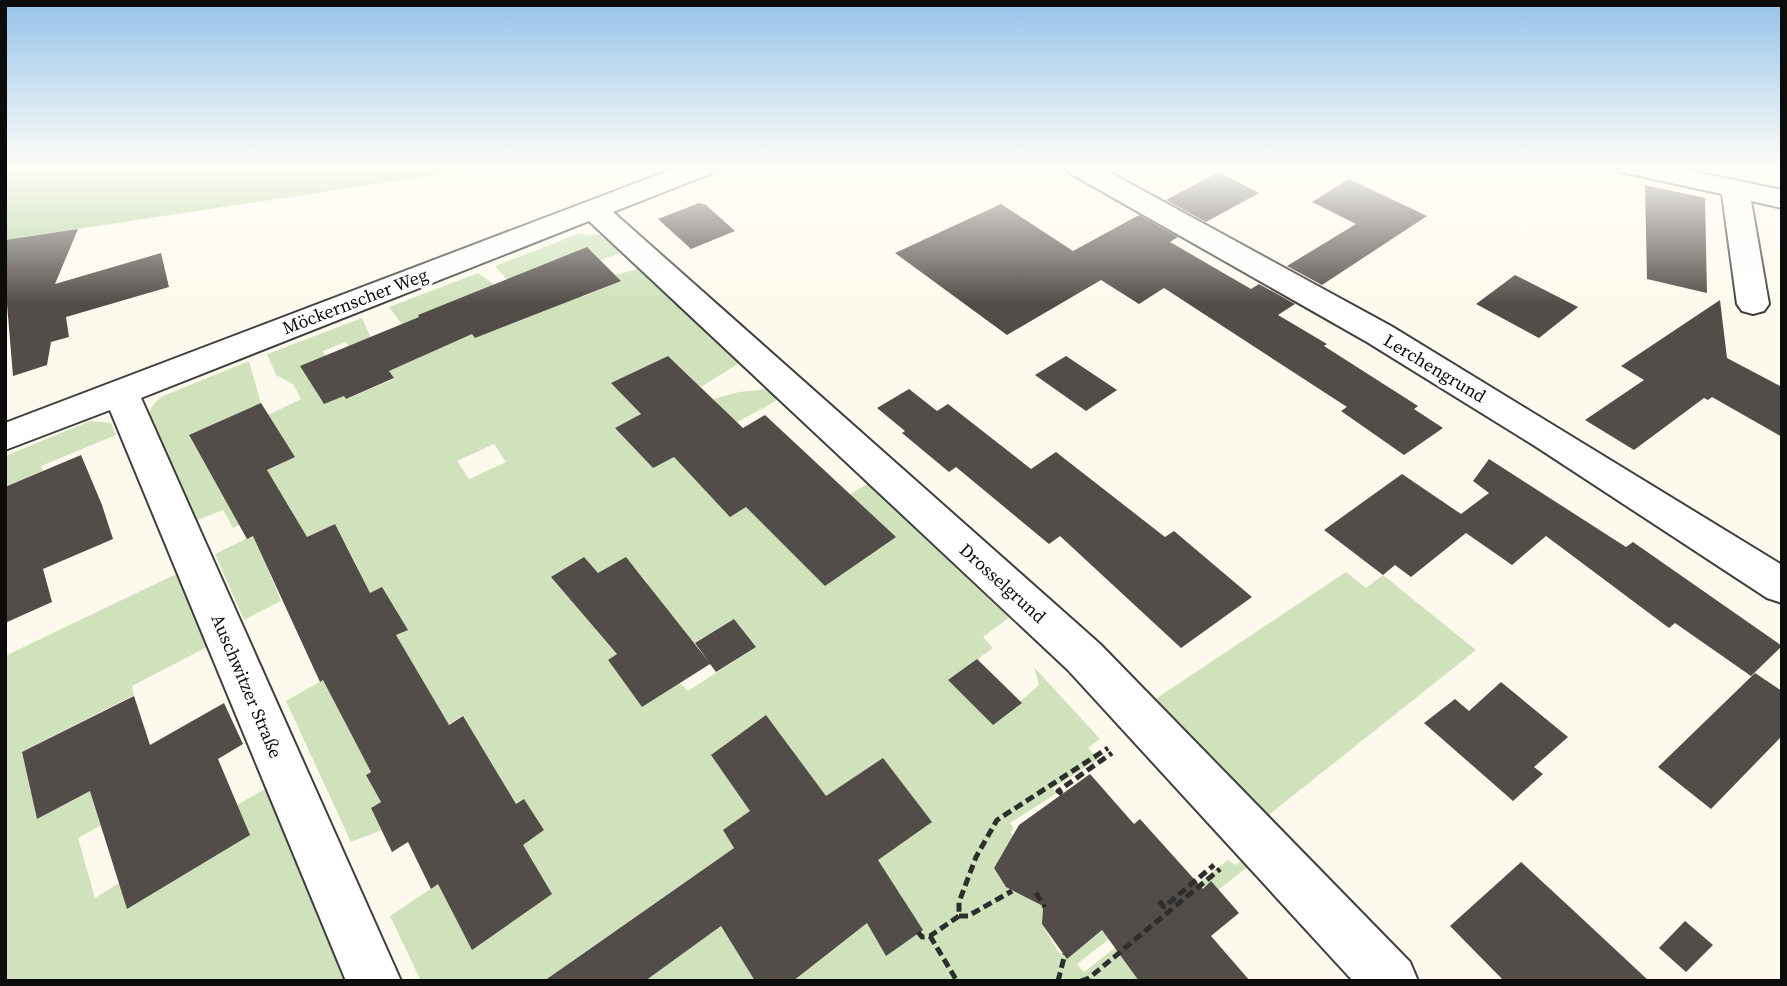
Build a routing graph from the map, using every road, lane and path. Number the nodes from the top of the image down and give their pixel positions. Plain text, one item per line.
1 (584, 212) edge
2 (595, 212) edge
3 (1160, 212) edge
4 (1738, 212) edge
5 (1752, 304) dead end
6 (120, 391) junction
7 (5, 437) edge
8 (1782, 586) edge
9 (1062, 794) dead end
10 (1222, 859) dead end
11 (1222, 867) dead end
12 (1012, 891) dead end
13 (1037, 893) dead end
14 (1159, 901) dead end
15 (1045, 906) dead end
16 (959, 916) junction
17 (918, 932) dead end
18 (930, 936) junction
19 (1065, 954) dead end
20 (374, 981) edge
21 (957, 981) edge
22 (1058, 981) edge
23 (1081, 981) edge
24 (1391, 981) edge

1 - 6 street, Möckernscher Weg
2 - 24 street, Drosselgrund
3 - 8 street, Lerchengrund
4 - 5 street
6 - 7 street, Möckernscher Weg
6 - 20 street, Auschwitzer Straße
9 - 16 path
10 - 14 path
11 - 23 path
12 - 16 path
13 - 15 path
16 - 18 path
17 - 18 path
18 - 21 path
19 - 22 path

